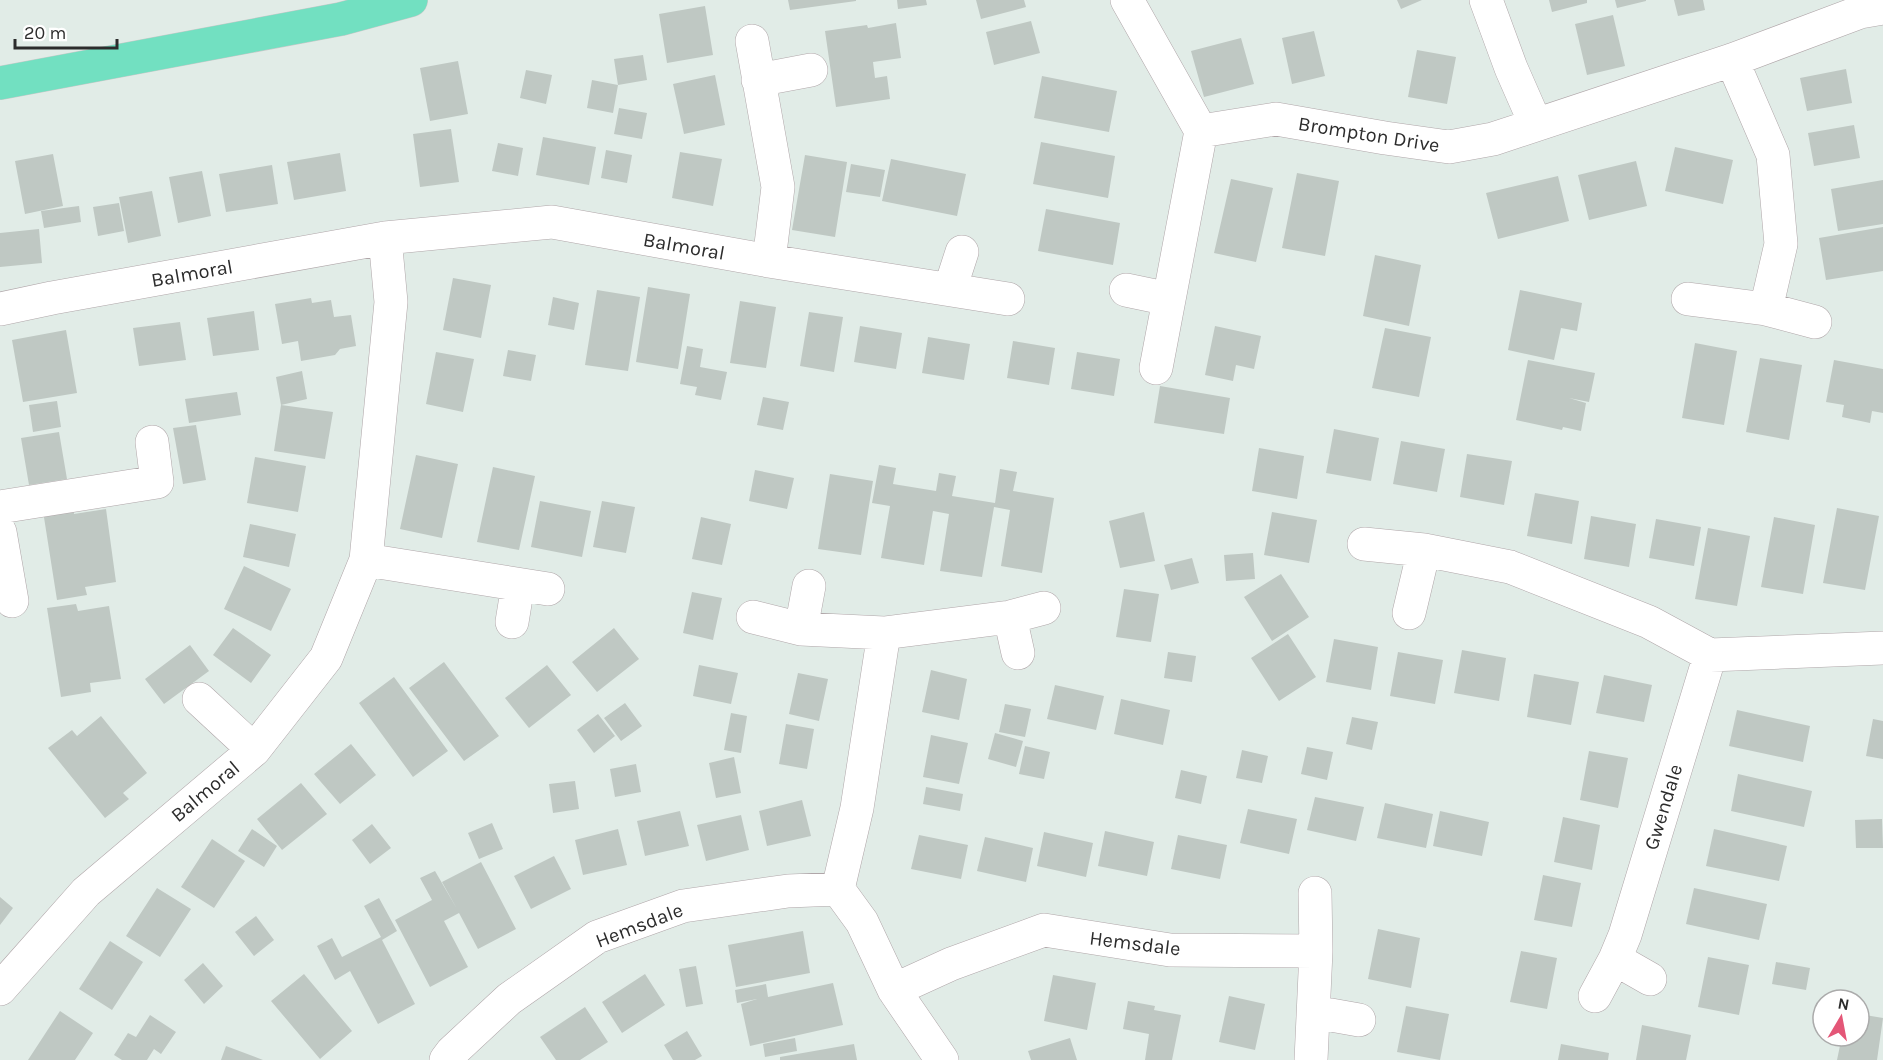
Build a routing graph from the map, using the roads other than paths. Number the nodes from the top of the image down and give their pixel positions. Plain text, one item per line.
1 (411, 0) edge
2 (1127, 0) edge
3 (1486, 0) edge
4 (1866, 7) edge
5 (752, 41) dead end
6 (1732, 60) junction
7 (811, 70) dead end
8 (758, 80) junction
9 (0, 83) edge
10 (1536, 125) junction
11 (1201, 131) junction
12 (385, 238) junction
13 (962, 252) dead end
14 (769, 261) junction
15 (950, 289) junction
16 (1126, 290) dead end
17 (1008, 299) dead end
18 (1169, 299) junction
19 (1688, 299) dead end
20 (0, 309) edge
21 (1766, 309) junction
22 (1815, 321) dead end
23 (1156, 368) dead end
24 (152, 442) dead end
25 (0, 507) edge
26 (1364, 544) dead end
27 (2, 550) edge
28 (1424, 550) junction
29 (366, 560) junction
30 (809, 586) dead end
31 (12, 601) dead end
32 (1044, 608) dead end
33 (1409, 613) dead end
34 (753, 617) dead end
35 (1010, 617) junction
36 (512, 622) dead end
37 (801, 629) junction
38 (884, 633) junction
39 (1883, 648) edge
40 (1018, 653) dead end
41 (1710, 655) junction
42 (199, 699) dead end
43 (254, 750) junction
44 (838, 889) junction
45 (1315, 892) dead end
46 (1316, 951) junction
47 (1615, 959) junction
48 (1650, 979) dead end
49 (0, 989) edge
50 (894, 990) junction
51 (1595, 996) dead end
52 (1314, 1012) junction
53 (1359, 1020) dead end
54 (446, 1060) edge
55 (942, 1060) edge
56 (1311, 1060) edge

1 - 9 main road
2 - 11 street
3 - 10 street
4 - 6 street, Brompton Drive
5 - 8 street
6 - 10 street, Brompton Drive
6 - 21 street
7 - 8 street
8 - 14 street
10 - 11 street, Brompton Drive
11 - 18 street
12 - 14 street, Balmoral
12 - 20 street, Balmoral
12 - 29 street, Balmoral
13 - 15 street
14 - 15 street, Balmoral
15 - 17 street, Balmoral
16 - 18 street
18 - 23 street
19 - 21 street
21 - 22 street
24 - 25 street
26 - 28 street
27 - 31 street
28 - 33 street
28 - 41 street
29 - 36 street
29 - 43 street, Balmoral
30 - 37 street
32 - 35 street
34 - 37 street
35 - 38 street
35 - 40 street
37 - 38 street
38 - 44 street
39 - 41 street
41 - 47 street, Gwendale
42 - 43 street
43 - 49 street, Balmoral
44 - 50 street
44 - 54 street, Hemsdale
45 - 46 street
46 - 50 street, Hemsdale
46 - 52 street
47 - 48 street
47 - 51 street, Gwendale
50 - 55 street
52 - 53 street
52 - 56 street

